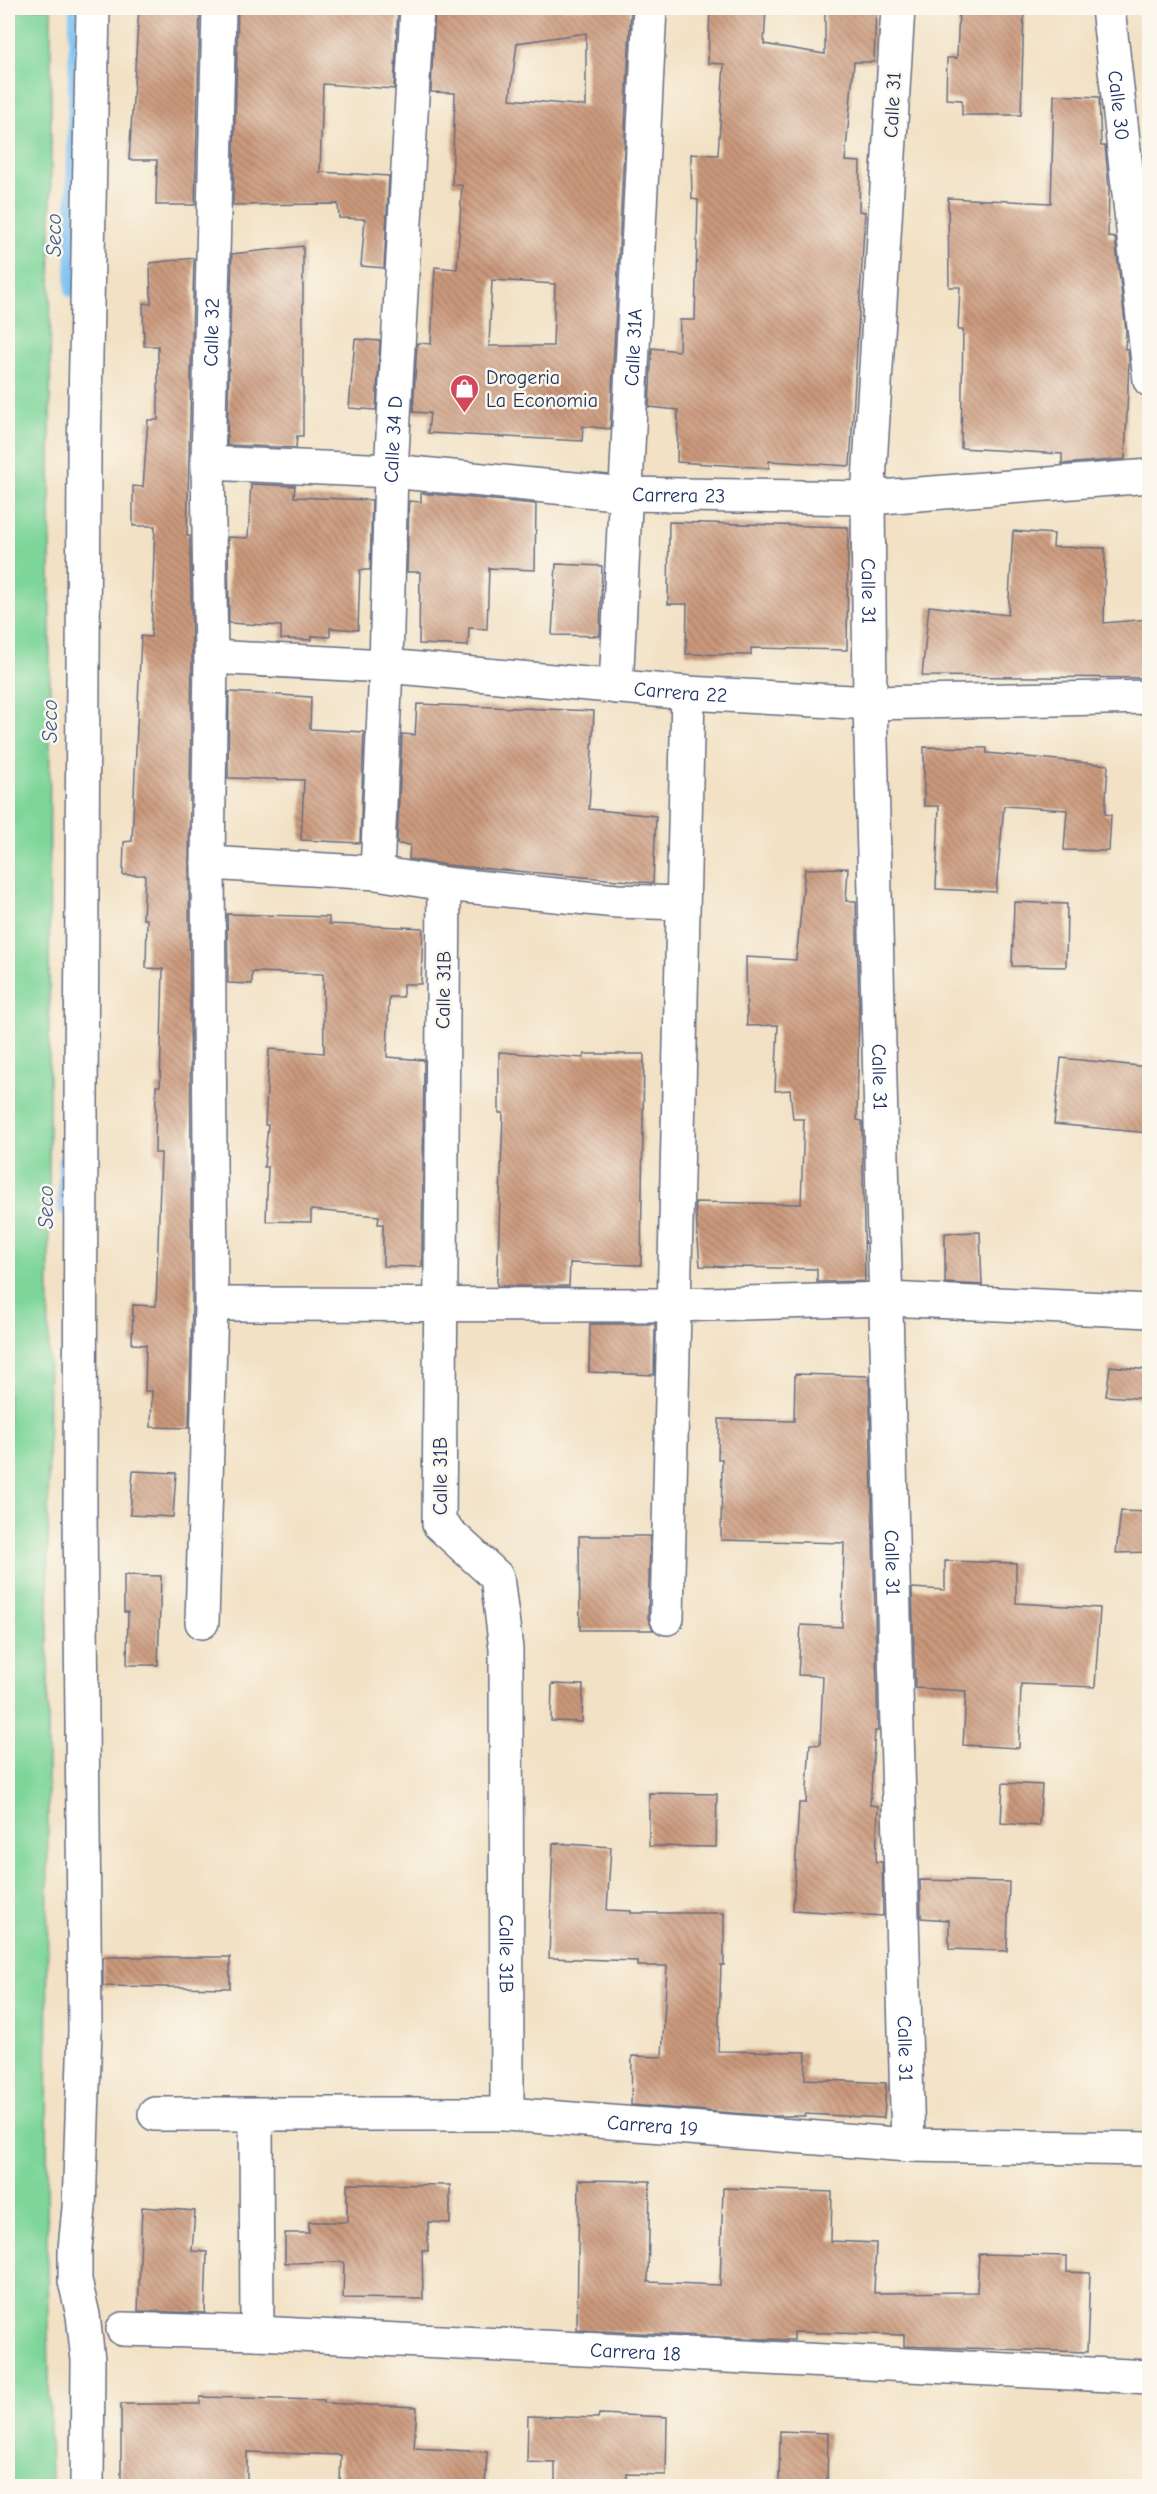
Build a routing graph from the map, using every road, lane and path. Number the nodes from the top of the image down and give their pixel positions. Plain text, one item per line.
1 (93, 8) edge
2 (219, 8) edge
3 (417, 8) edge
4 (650, 8) edge
5 (898, 8) edge
6 (1108, 8) edge
7 (1149, 380) edge
8 (208, 463) junction
9 (391, 471) junction
10 (1149, 476) edge
11 (626, 495) junction
12 (868, 498) junction
13 (211, 657) junction
14 (386, 666) junction
15 (616, 687) junction
16 (688, 693) junction
17 (1149, 697) edge
18 (870, 703) junction
19 (208, 863) junction
20 (376, 873) junction
21 (444, 884) junction
22 (682, 903) junction
23 (887, 1299) junction
24 (211, 1304) junction
25 (674, 1305) junction
26 (440, 1306) junction
27 (1149, 1311) edge
28 (667, 1618) dead end
29 (202, 1622) dead end
30 (155, 2114) dead end
31 (507, 2114) junction
32 (256, 2116) junction
33 (908, 2145) junction
34 (1149, 2149) edge
35 (123, 2329) dead end
36 (257, 2333) junction
37 (1149, 2377) edge
38 (87, 2487) edge

1 - 38 street
2 - 8 street, Calle 32
3 - 9 street, Calle 34 D
4 - 11 street, Calle 31A
5 - 12 street, Calle 31
6 - 7 street, Calle 30
8 - 9 street, Carrera 23
8 - 13 street, Calle 32
9 - 11 street, Carrera 23
9 - 14 street, Calle 34 D
10 - 12 street, Carrera 23
11 - 12 street, Carrera 23
11 - 15 street, Calle 31A
12 - 18 street, Calle 31
13 - 14 street, Carrera 22
13 - 19 street, Calle 32
14 - 15 street, Carrera 22
14 - 20 street, Calle 34 D
15 - 16 street, Carrera 22
16 - 18 street, Carrera 22
16 - 22 street
17 - 18 street, Carrera 22
18 - 23 street, Calle 31
19 - 20 street
19 - 24 street, Calle 32
20 - 21 street
21 - 22 street
21 - 26 street, Calle 31B
22 - 25 street
23 - 25 street
23 - 27 street
23 - 33 street, Calle 31
24 - 26 street
24 - 29 street, Calle 32
25 - 26 street
25 - 28 street
26 - 31 street, Calle 31B
30 - 32 street, Carrera 19
31 - 32 street, Carrera 19
31 - 33 street, Carrera 19
32 - 36 street
33 - 34 street, Carrera 19
35 - 36 street, Carrera 18
36 - 37 street, Carrera 18

